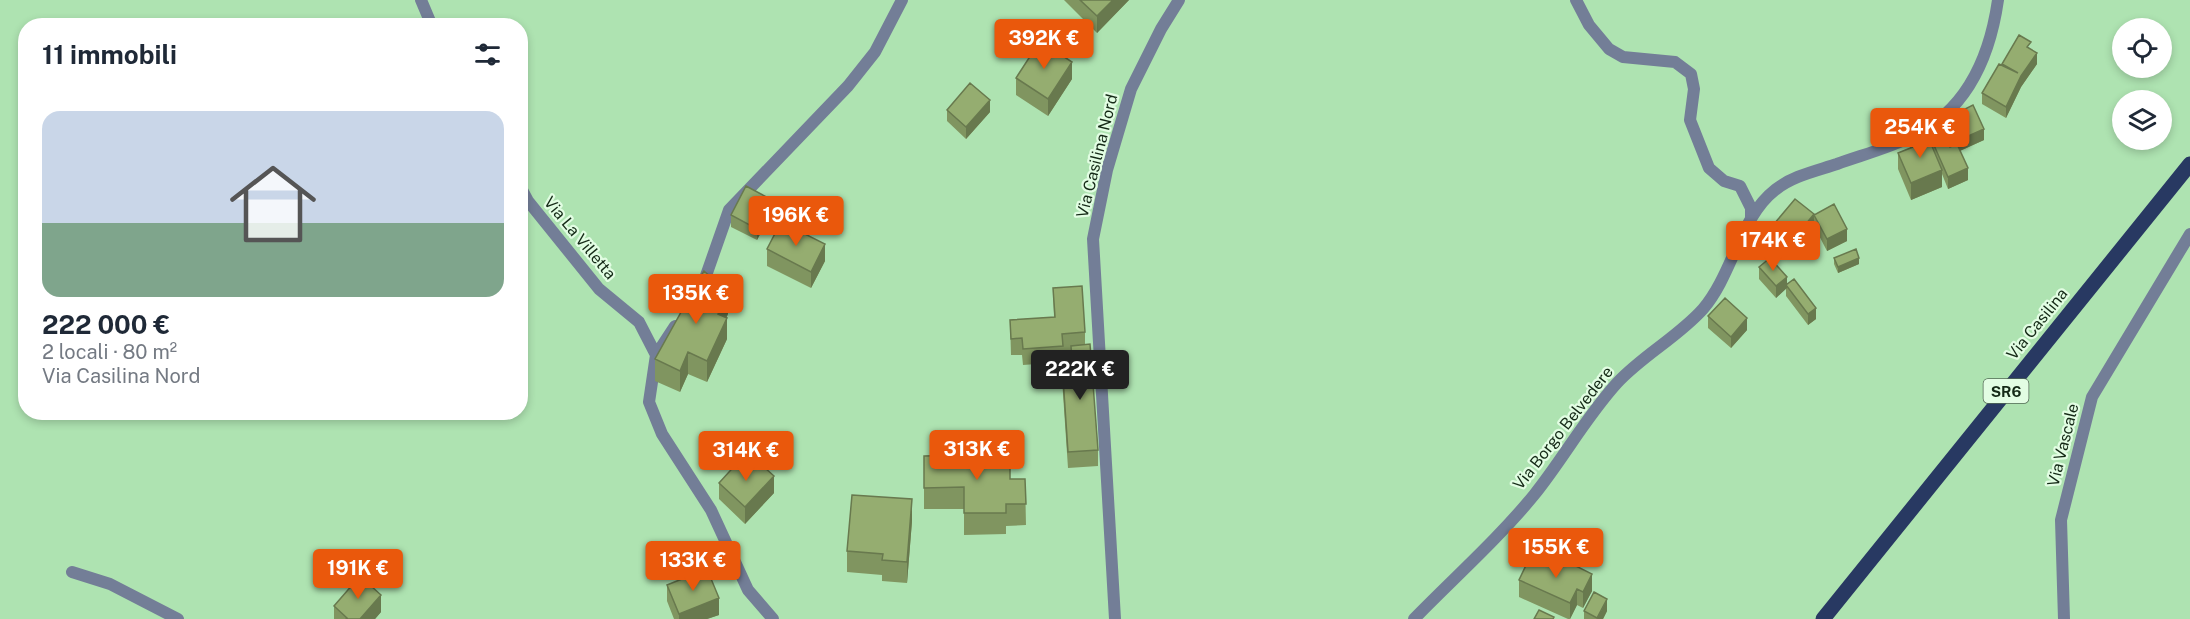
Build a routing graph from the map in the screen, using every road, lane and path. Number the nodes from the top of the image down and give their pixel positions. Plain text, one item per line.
1 (421, 0) edge
2 (902, 0) edge
3 (1179, 0) edge
4 (1576, 0) edge
5 (1998, 0) edge
6 (429, 18) edge
7 (2190, 164) edge
8 (528, 198) edge
9 (1751, 219) junction
10 (2190, 234) edge
11 (695, 297) edge
12 (682, 316) edge
13 (656, 355) junction
14 (72, 572) dead end
15 (178, 619) edge
16 (773, 619) edge
17 (1115, 619) edge
18 (1414, 619) edge
19 (1822, 619) edge
20 (2064, 619) edge

1 - 6 street
2 - 11 street
3 - 17 street, Via Casilina Nord
4 - 9 street
5 - 9 street, Via Borgo Belvedere
7 - 19 main road, Via Casilina / SR6
8 - 13 street, Via La Villetta
9 - 18 street, Via Borgo Belvedere
10 - 20 street, Via Vascale
12 - 13 street
13 - 16 street
14 - 15 street

